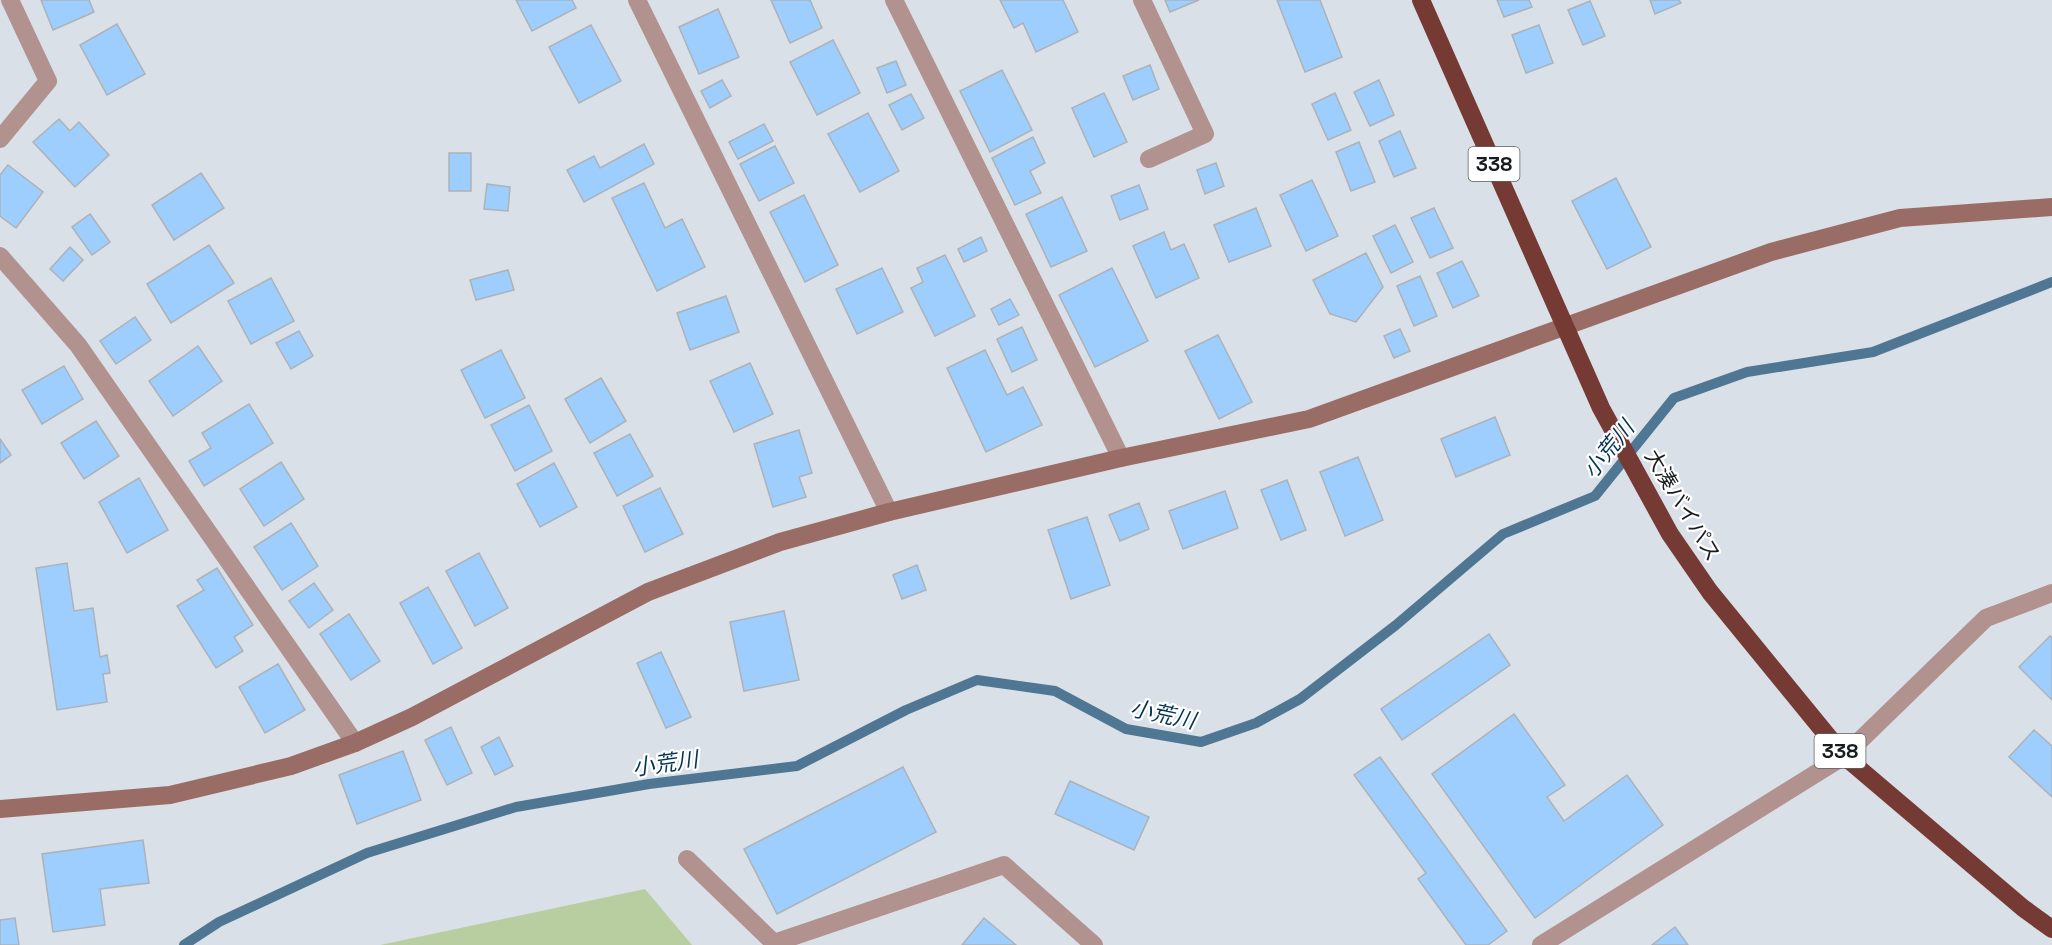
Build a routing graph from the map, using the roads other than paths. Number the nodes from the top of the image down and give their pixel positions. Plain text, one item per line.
1 (10, 0) edge
2 (637, 0) edge
3 (894, 0) edge
4 (1142, 0) edge
5 (1421, 0) edge
6 (0, 139) edge
7 (1149, 159) dead end
8 (2052, 207) edge
9 (0, 256) edge
10 (1567, 327) junction
11 (1121, 458) junction
12 (889, 512) junction
13 (2052, 593) edge
14 (355, 743) junction
15 (1844, 756) junction
16 (0, 809) edge
17 (687, 858) dead end
18 (2052, 929) edge
19 (1094, 945) edge
20 (1541, 945) edge

1 - 6 street
2 - 12 street
3 - 11 street
4 - 7 street
5 - 10 highway, 大湊バイパス / 338
8 - 10 street
9 - 14 street
10 - 11 street
10 - 15 highway, 大湊バイパス / 338
11 - 12 street
12 - 14 street
13 - 15 street
14 - 16 street
15 - 18 highway, 大湊バイパス / 338
15 - 20 street
17 - 19 street

